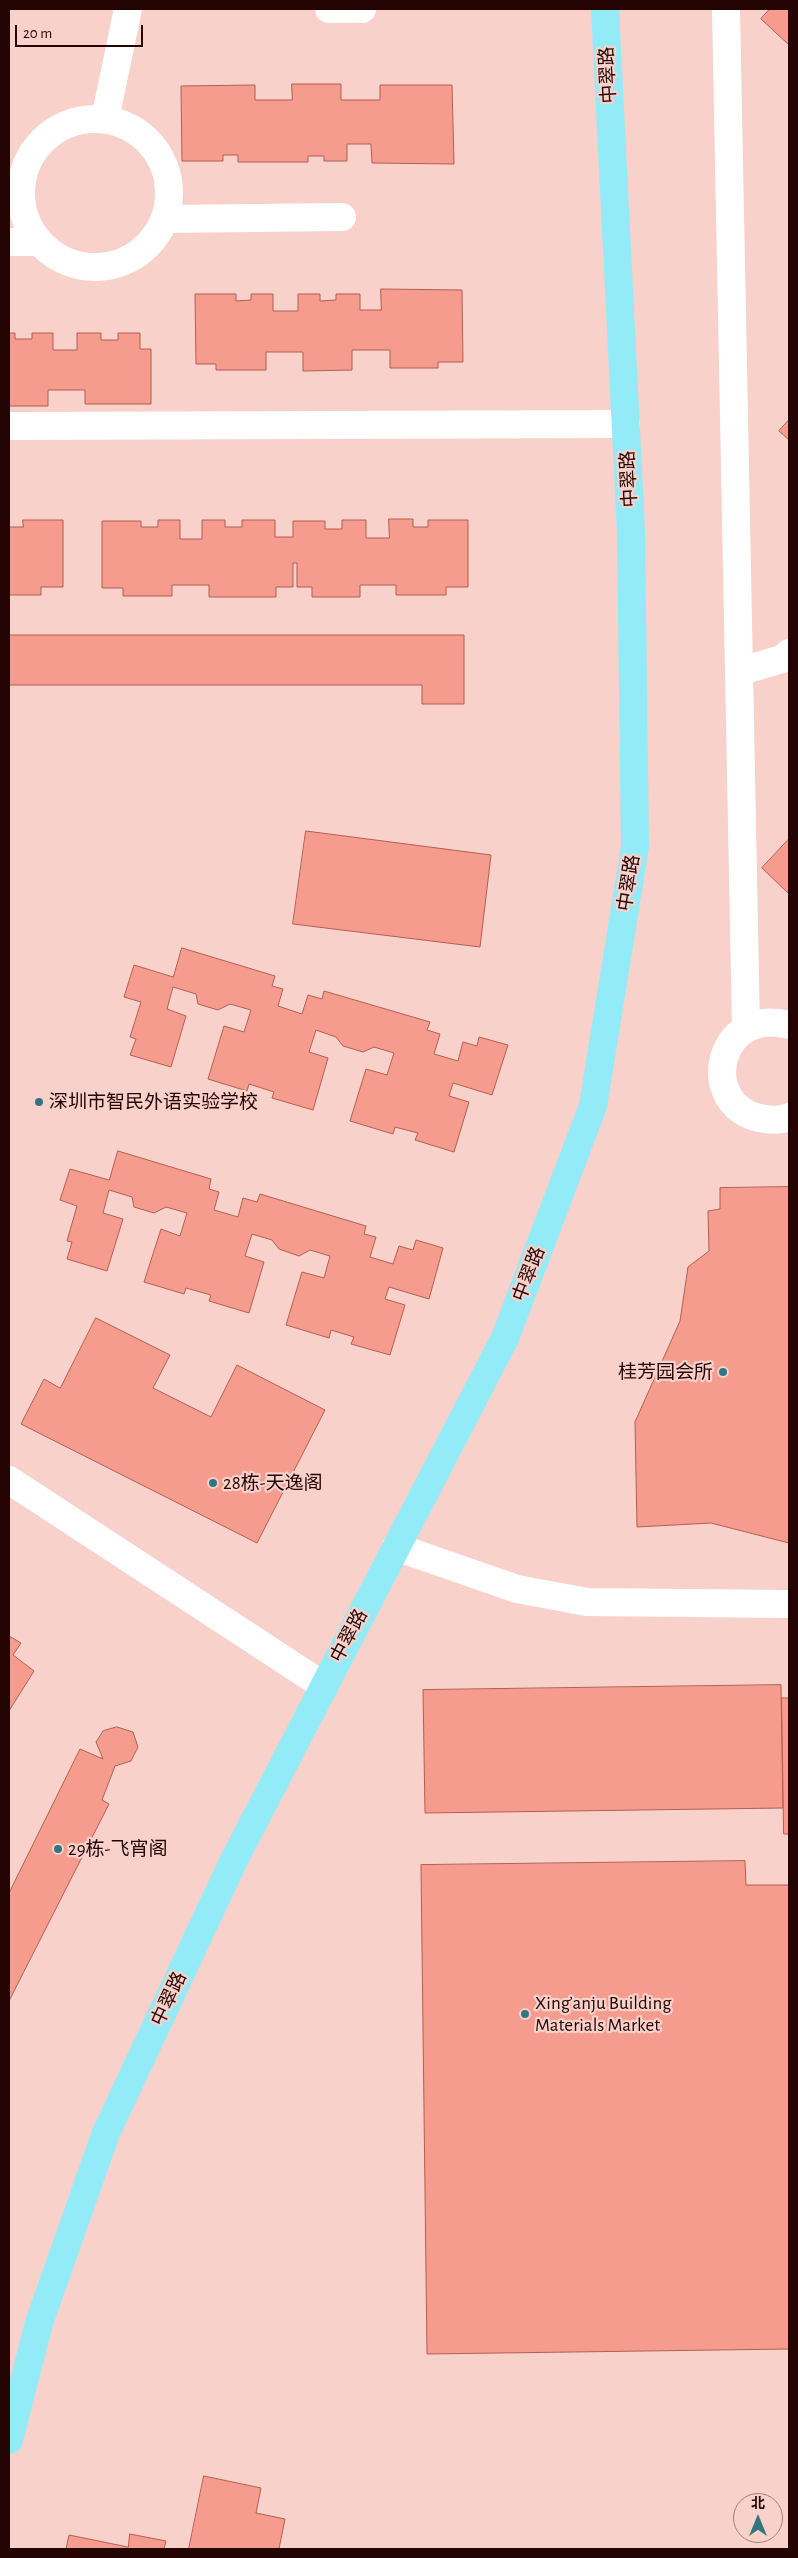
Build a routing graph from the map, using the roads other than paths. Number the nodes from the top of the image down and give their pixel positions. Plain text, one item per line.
1 (128, 9) edge
2 (329, 9) edge
3 (362, 9) edge
4 (605, 9) edge
5 (726, 9) edge
6 (105, 119) junction
7 (15, 176) edge
8 (342, 217) dead end
9 (165, 219) junction
10 (9, 242) edge
11 (38, 242) junction
12 (626, 424) junction
13 (9, 426) edge
14 (789, 653) edge
15 (741, 671) junction
16 (789, 1024) edge
17 (746, 1028) junction
18 (789, 1117) edge
19 (9, 1480) edge
20 (396, 1547) junction
21 (789, 1604) edge
22 (324, 1686) junction
23 (9, 2440) edge

1 - 6 street
2 - 3 street
4 - 12 main road, 中翠路
5 - 15 street
6 - 7 street
6 - 9 street
7 - 11 street
8 - 9 street
9 - 11 street
10 - 11 street
12 - 13 street
12 - 20 main road, 中翠路
14 - 15 street
15 - 17 street
16 - 17 street
17 - 18 street
19 - 22 street
20 - 21 street
20 - 22 main road, 中翠路
22 - 23 main road, 中翠路

